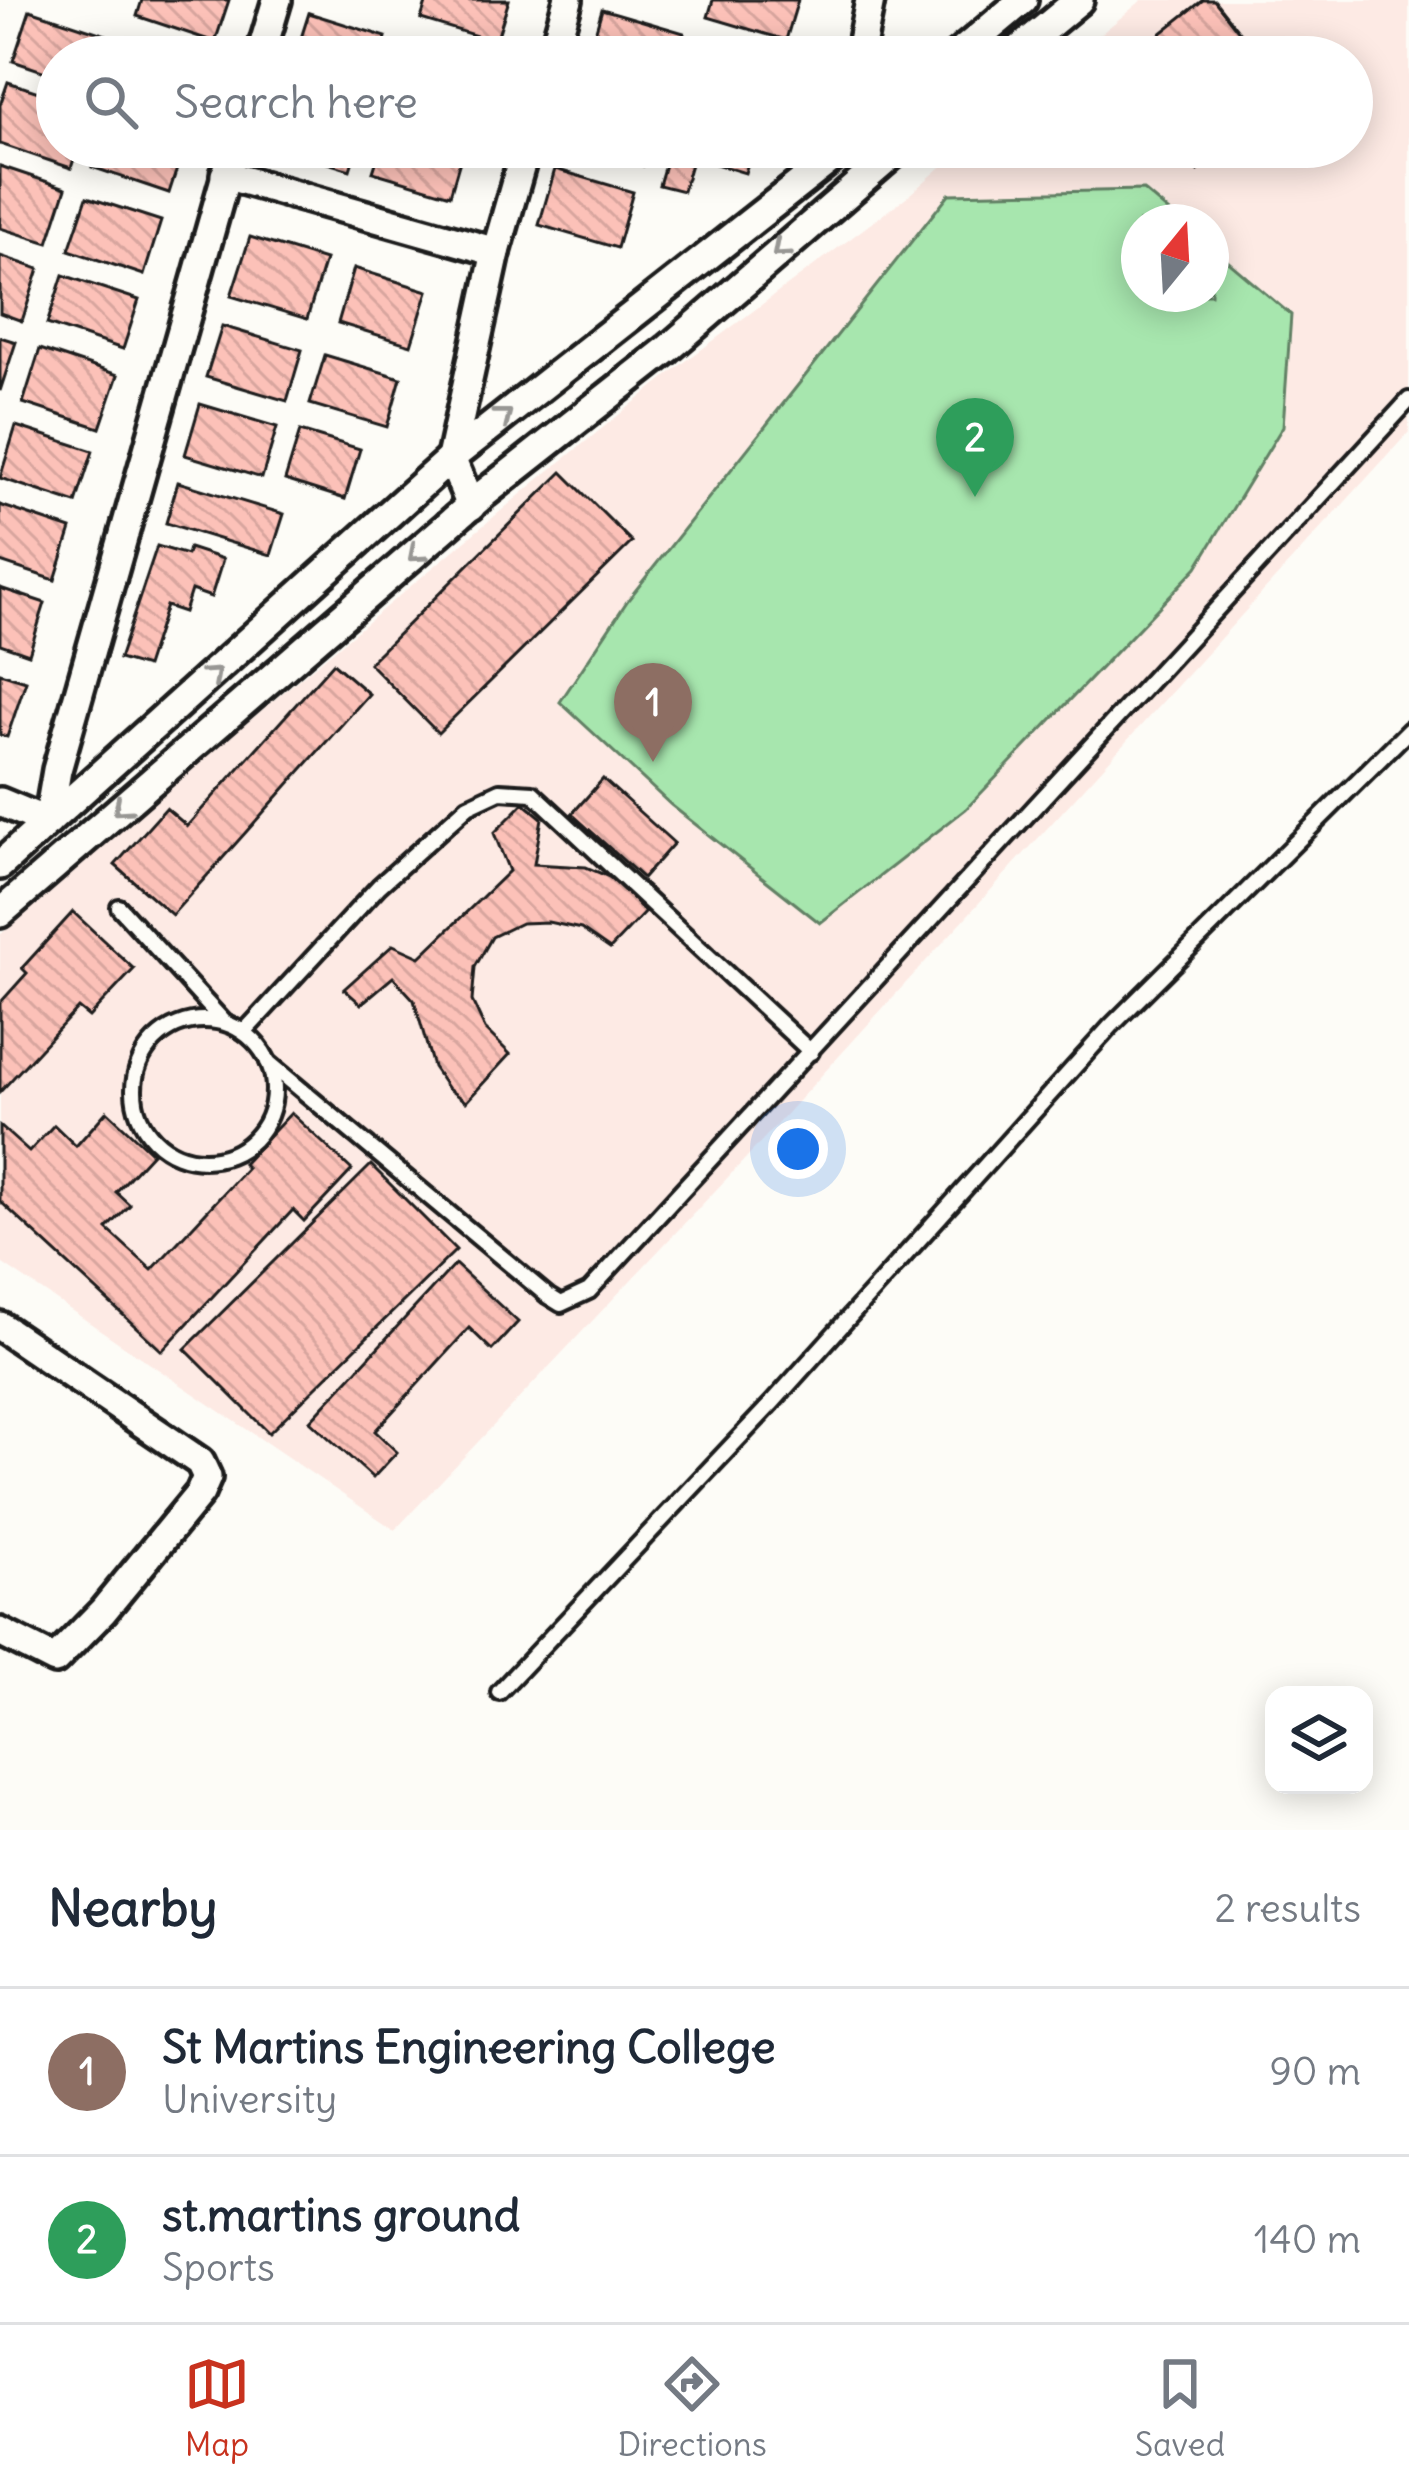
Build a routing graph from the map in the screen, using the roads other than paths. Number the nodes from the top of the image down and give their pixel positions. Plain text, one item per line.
1 (277, 0) edge
2 (568, 0) edge
3 (870, 0) edge
4 (1023, 0) edge
5 (1079, 0) edge
6 (266, 36) edge
7 (558, 36) edge
8 (863, 36) edge
9 (980, 36) edge
10 (1035, 36) edge
11 (227, 168) edge
12 (520, 168) edge
13 (819, 168) edge
14 (843, 168) edge
15 (876, 168) edge
16 (225, 176) junction
17 (842, 196) junction
18 (496, 252) junction
19 (1409, 400) edge
20 (451, 458) junction
21 (471, 506) junction
22 (1409, 730) edge
23 (0, 802) edge
24 (48, 822) junction
25 (71, 850) junction
26 (0, 865) edge
27 (119, 907) dead end
28 (0, 913) edge
29 (224, 1022) junction
30 (244, 1032) junction
31 (812, 1052) junction
32 (268, 1062) junction
33 (0, 1327) edge
34 (0, 1632) edge
35 (499, 1692) dead end

1 - 6 street
2 - 7 street
3 - 8 street
4 - 9 street
5 - 10 street
11 - 16 street
12 - 18 street
20 -> 13 street
14 - 17 street
15 - 17 street
16 - 18 street
16 - 24 street
17 -> 21 street
18 - 20 street
19 - 31 lane
20 - 21 street
24 -> 20 street
21 -> 25 street
22 - 35 lane
23 - 24 street
24 - 25 lane
24 - 26 street
25 - 28 street
27 - 29 lane
29 - 30 lane
29 - 32 lane
30 - 31 lane
30 - 32 lane
31 - 32 lane
33 - 34 street

